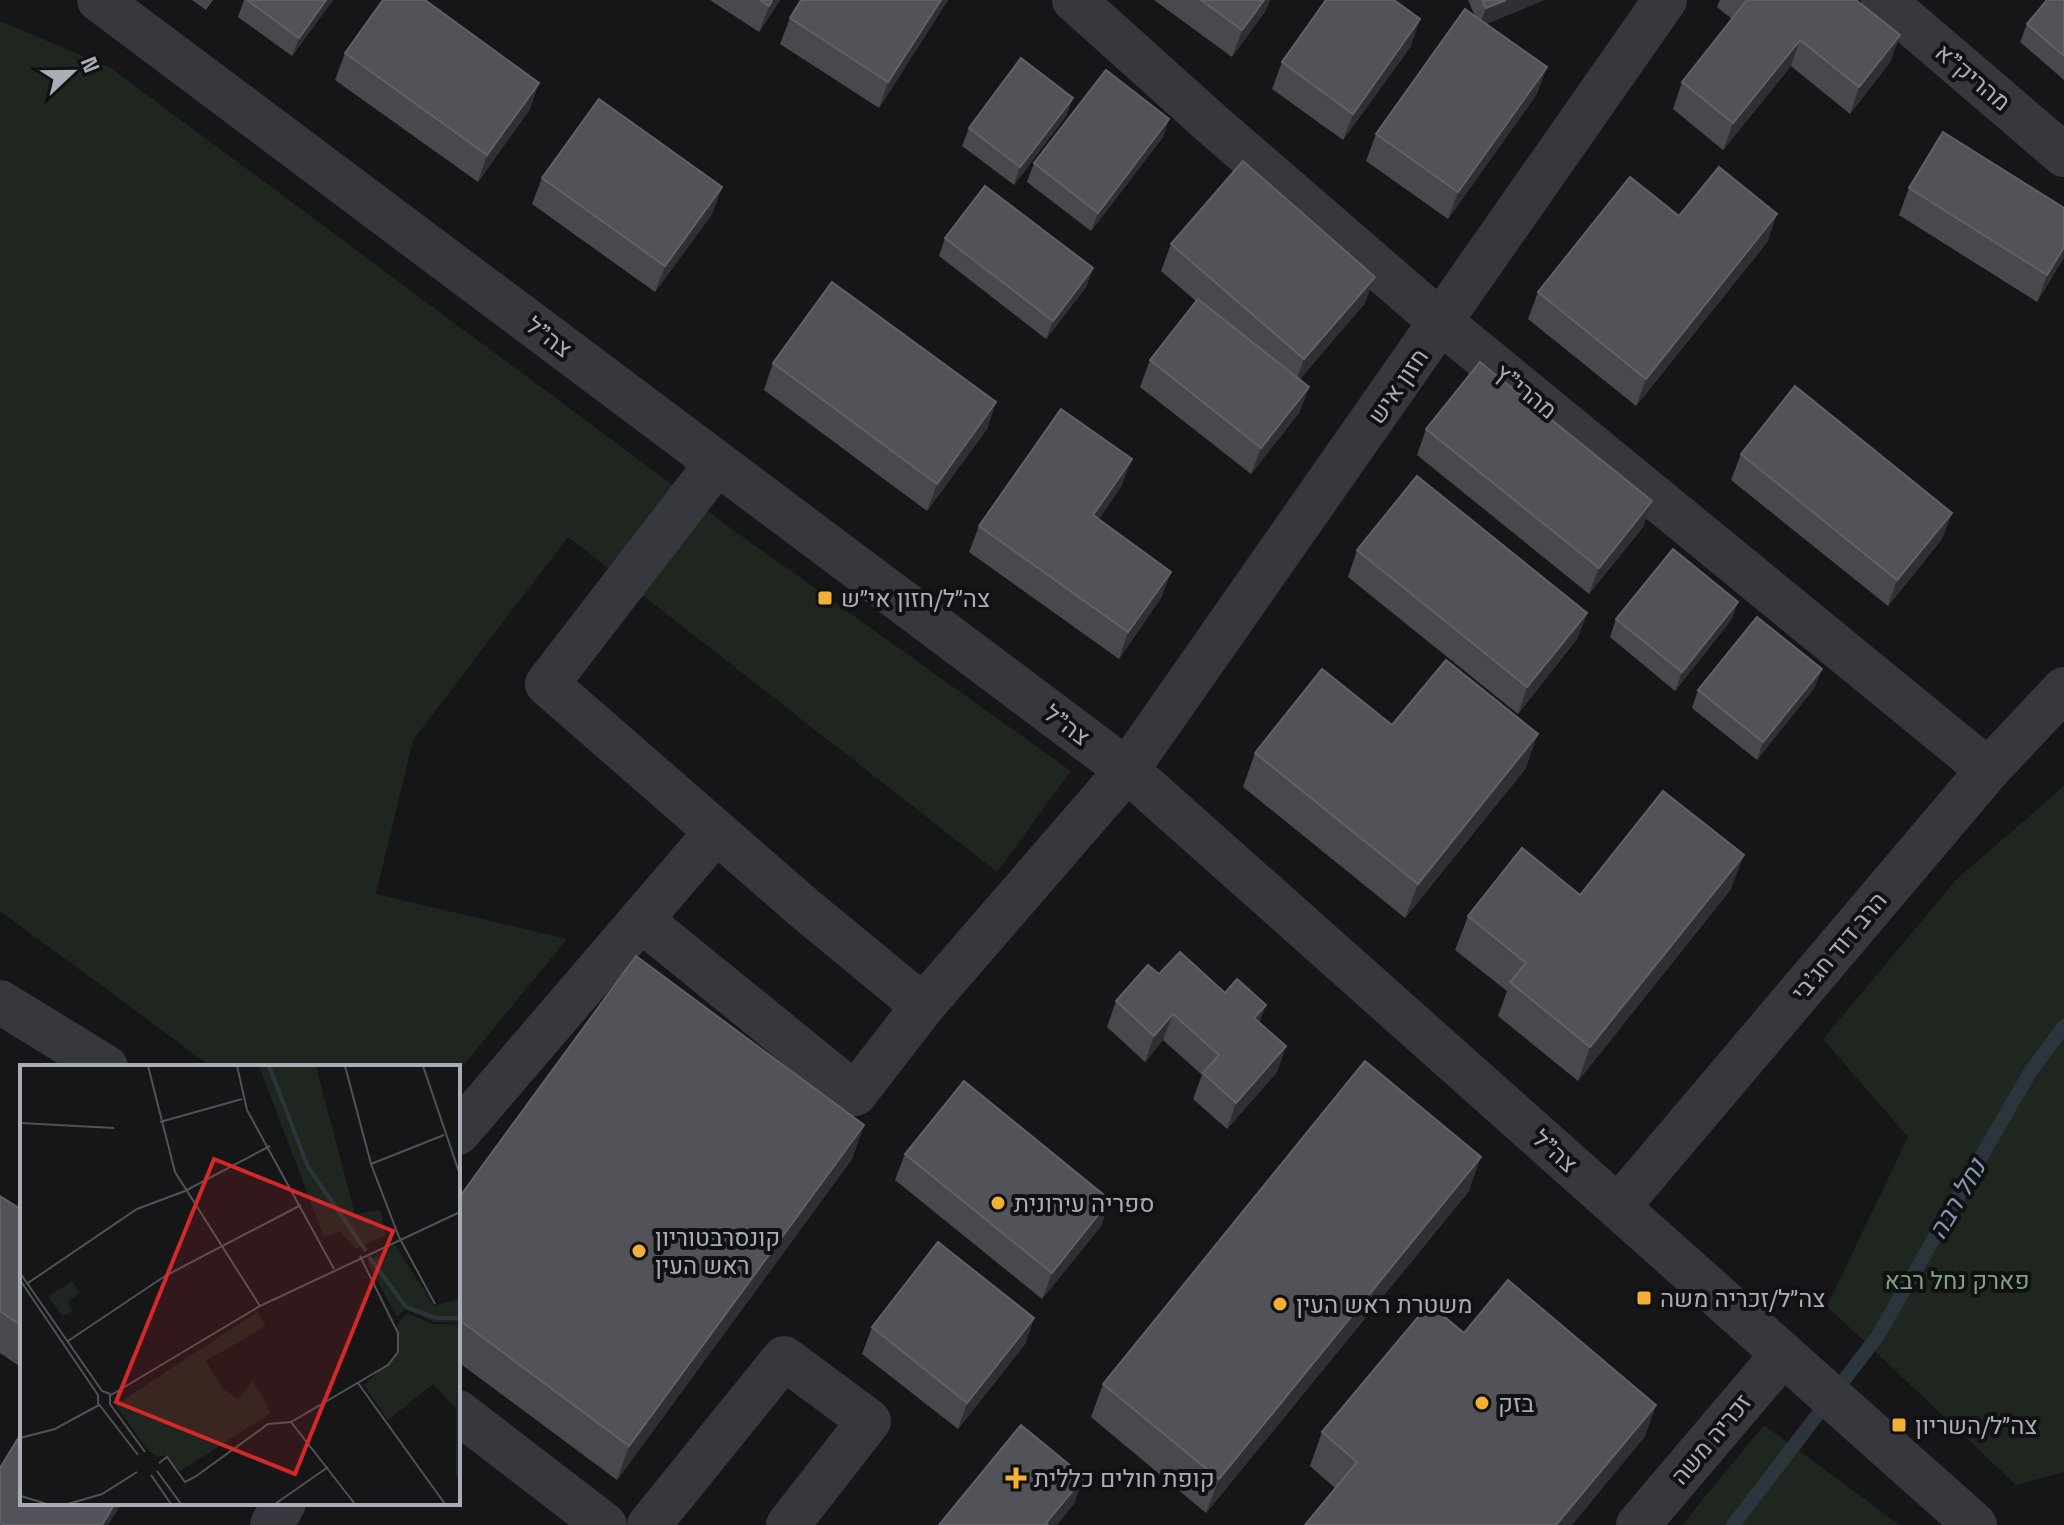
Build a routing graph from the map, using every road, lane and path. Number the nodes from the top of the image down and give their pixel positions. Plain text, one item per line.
1 (99, 0) edge
2 (1074, 0) edge
3 (1665, 0) edge
4 (1883, 0) edge
5 (2064, 155) edge
6 (1442, 323) junction
7 (717, 463) junction
8 (2064, 689) edge
9 (1127, 770) junction
10 (1988, 770) junction
11 (716, 832) junction
12 (641, 920) junction
13 (0, 1002) edge
14 (923, 1006) junction
15 (103, 1065) edge
16 (460, 1131) edge
17 (1618, 1207) junction
18 (1783, 1354) junction
19 (460, 1414) edge
20 (283, 1505) edge
21 (272, 1525) edge
22 (605, 1525) edge
23 (649, 1525) edge
24 (788, 1525) edge
25 (1638, 1525) edge
26 (1975, 1525) edge

1 - 7 street, צה"ל
2 - 6 street, מהרי"ץ
3 - 6 street, חזון איש
4 - 5 street, מהריק"א
6 - 9 street, חזון איש
6 - 10 street, מהרי"ץ
7 - 9 street, צה"ל
7 - 11 street
8 - 10 street, הרב דוד חג'בי
9 - 14 street, חזון איש
9 - 17 street, צה"ל
10 - 17 street, הרב דוד חג'בי
11 - 12 street
11 - 14 street
12 - 14 street, חזון איש
12 - 16 street
13 - 15 street
17 - 18 street, צה"ל
18 - 25 street, זכריה משה
18 - 26 street, צה"ל
19 - 22 street
20 - 21 street
23 - 24 street

